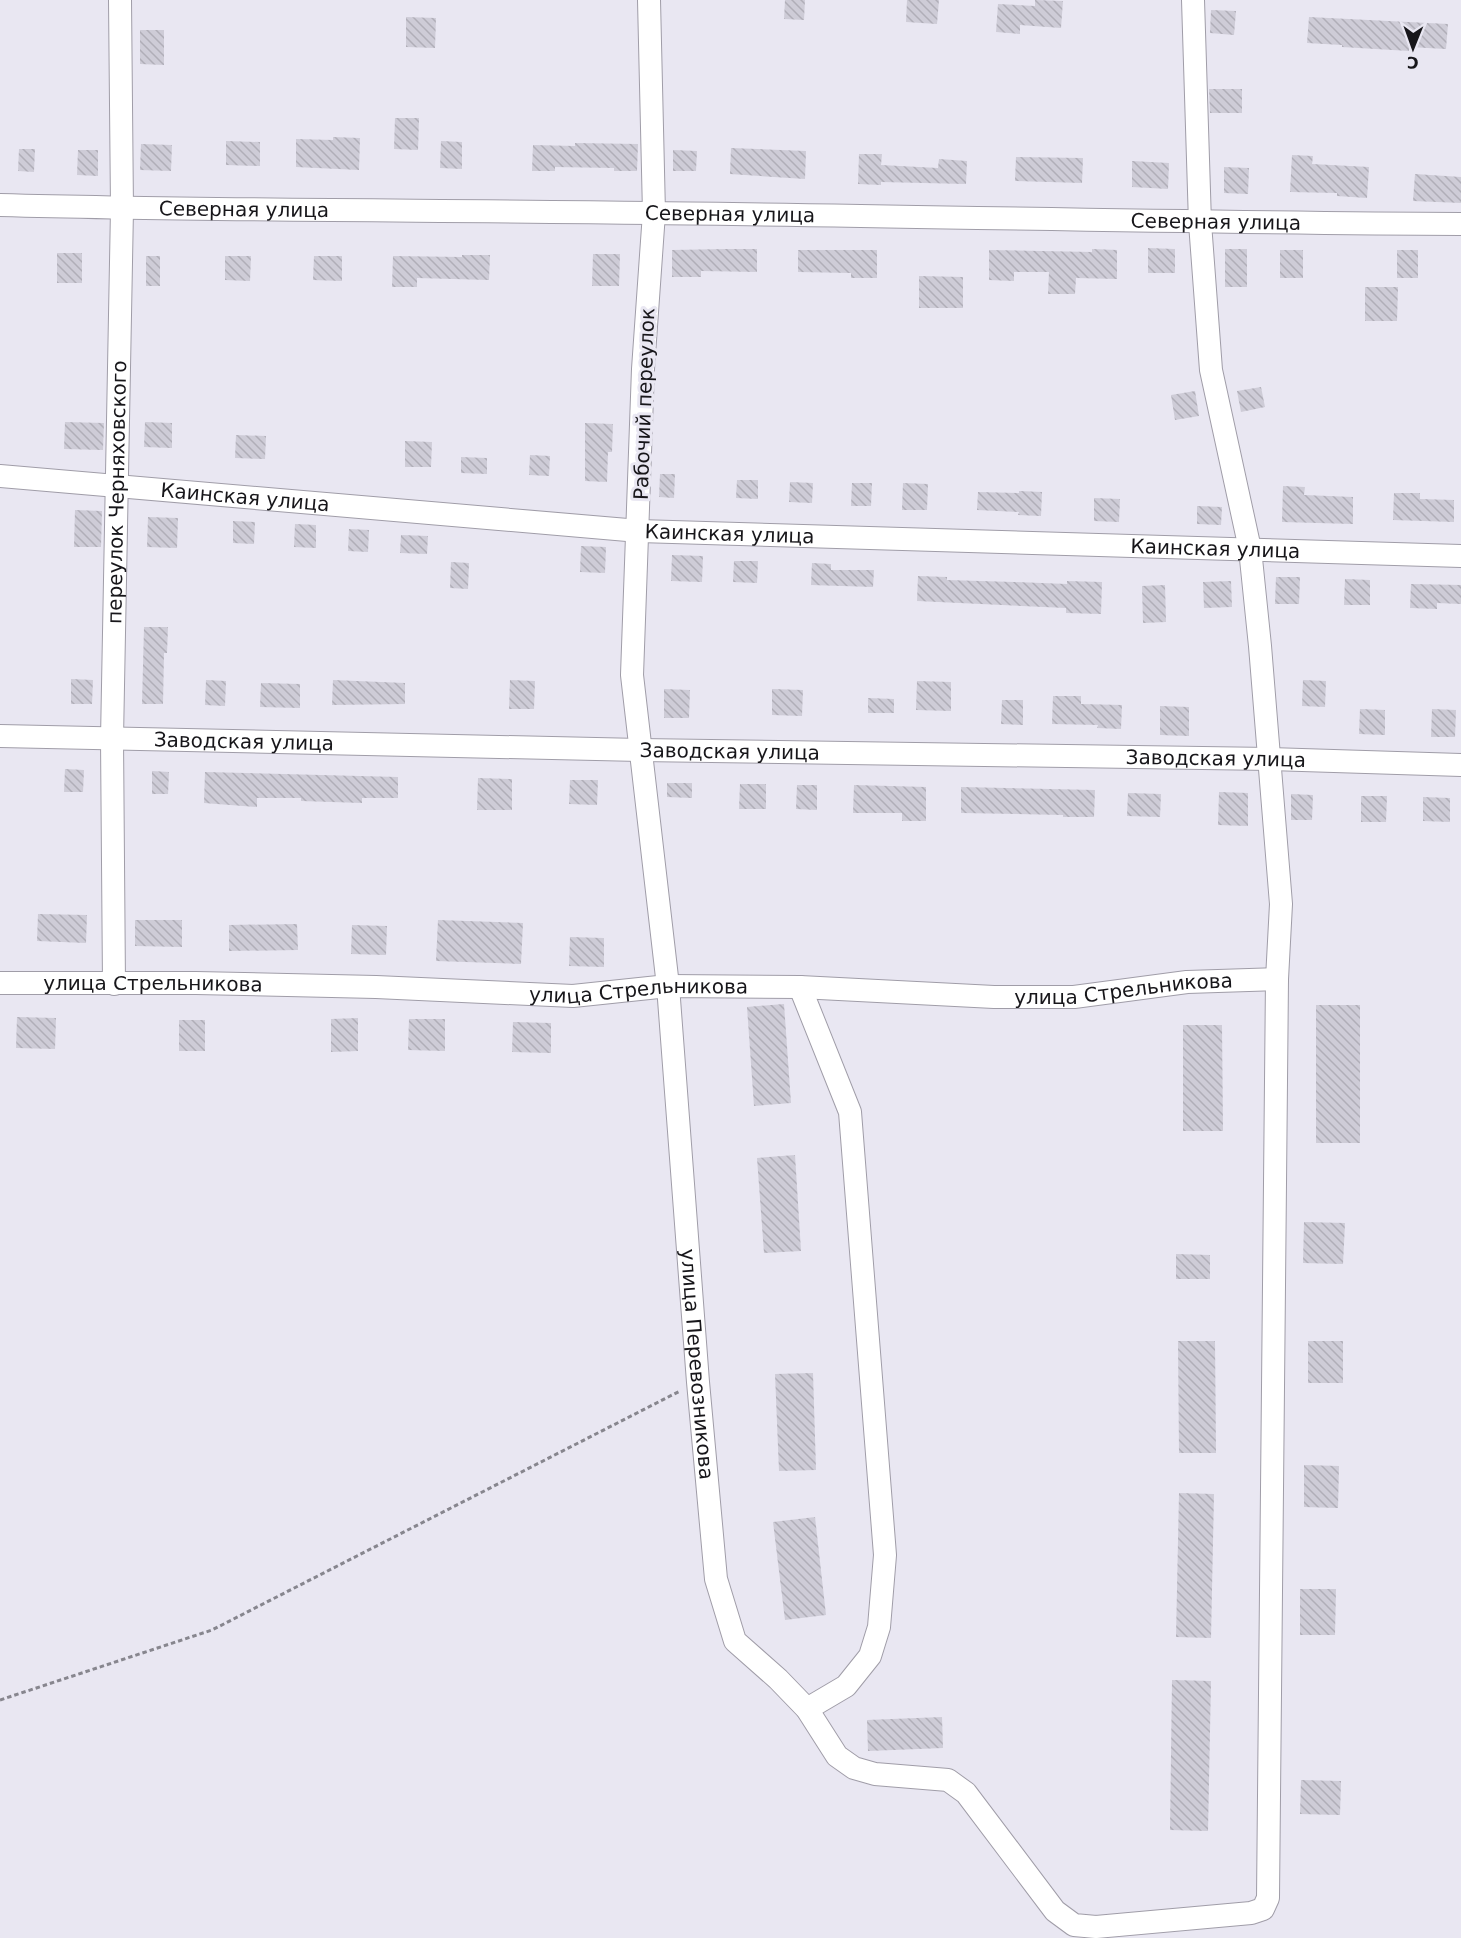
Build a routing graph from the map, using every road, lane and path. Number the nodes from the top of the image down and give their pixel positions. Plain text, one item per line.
1 (120, 0) edge
2 (649, 0) edge
3 (1193, 0) edge
4 (0, 205) edge
5 (122, 208) junction
6 (654, 213) junction
7 (1200, 223) junction
8 (1461, 224) edge
9 (0, 476) edge
10 (117, 485) junction
11 (639, 531) junction
12 (1250, 549) junction
13 (1461, 556) edge
14 (0, 736) edge
15 (112, 739) junction
16 (640, 750) junction
17 (1270, 759) junction
18 (1461, 765) edge
19 (1277, 979) junction
20 (0, 983) edge
21 (114, 984) junction
22 (668, 986) junction
23 (800, 987) junction
24 (698, 1382) junction
25 (0, 1700) edge
26 (807, 1709) junction

1 - 5 street, переулок Черняховского
2 - 6 street, Рабочий переулок
3 - 7 street
4 - 5 street, Северная улица
5 - 6 street, Северная улица
5 - 10 street, переулок Черняховского
6 - 7 street, Северная улица
6 - 11 street, Рабочий переулок
7 - 8 street, Северная улица
7 - 12 street
9 - 10 street, Каинская улица
10 - 11 street, Каинская улица
10 - 15 street, переулок Черняховского
11 - 12 street, Каинская улица
11 - 16 street, Рабочий переулок
12 - 13 street, Каинская улица
12 - 17 street
14 - 15 street, Заводская улица
15 - 16 street, Заводская улица
15 - 21 street, переулок Черняховского
16 - 17 street, Заводская улица
16 - 22 street, Рабочий переулок
17 - 18 street, Заводская улица
17 - 19 street
19 - 23 street, улица Стрельникова
19 - 26 street, улица Перевозникова
20 - 21 street, улица Стрельникова
21 - 22 street, улица Стрельникова
22 - 23 street, улица Стрельникова
22 - 24 street, улица Перевозникова
23 - 26 street
24 - 25 path
24 - 26 street, улица Перевозникова

